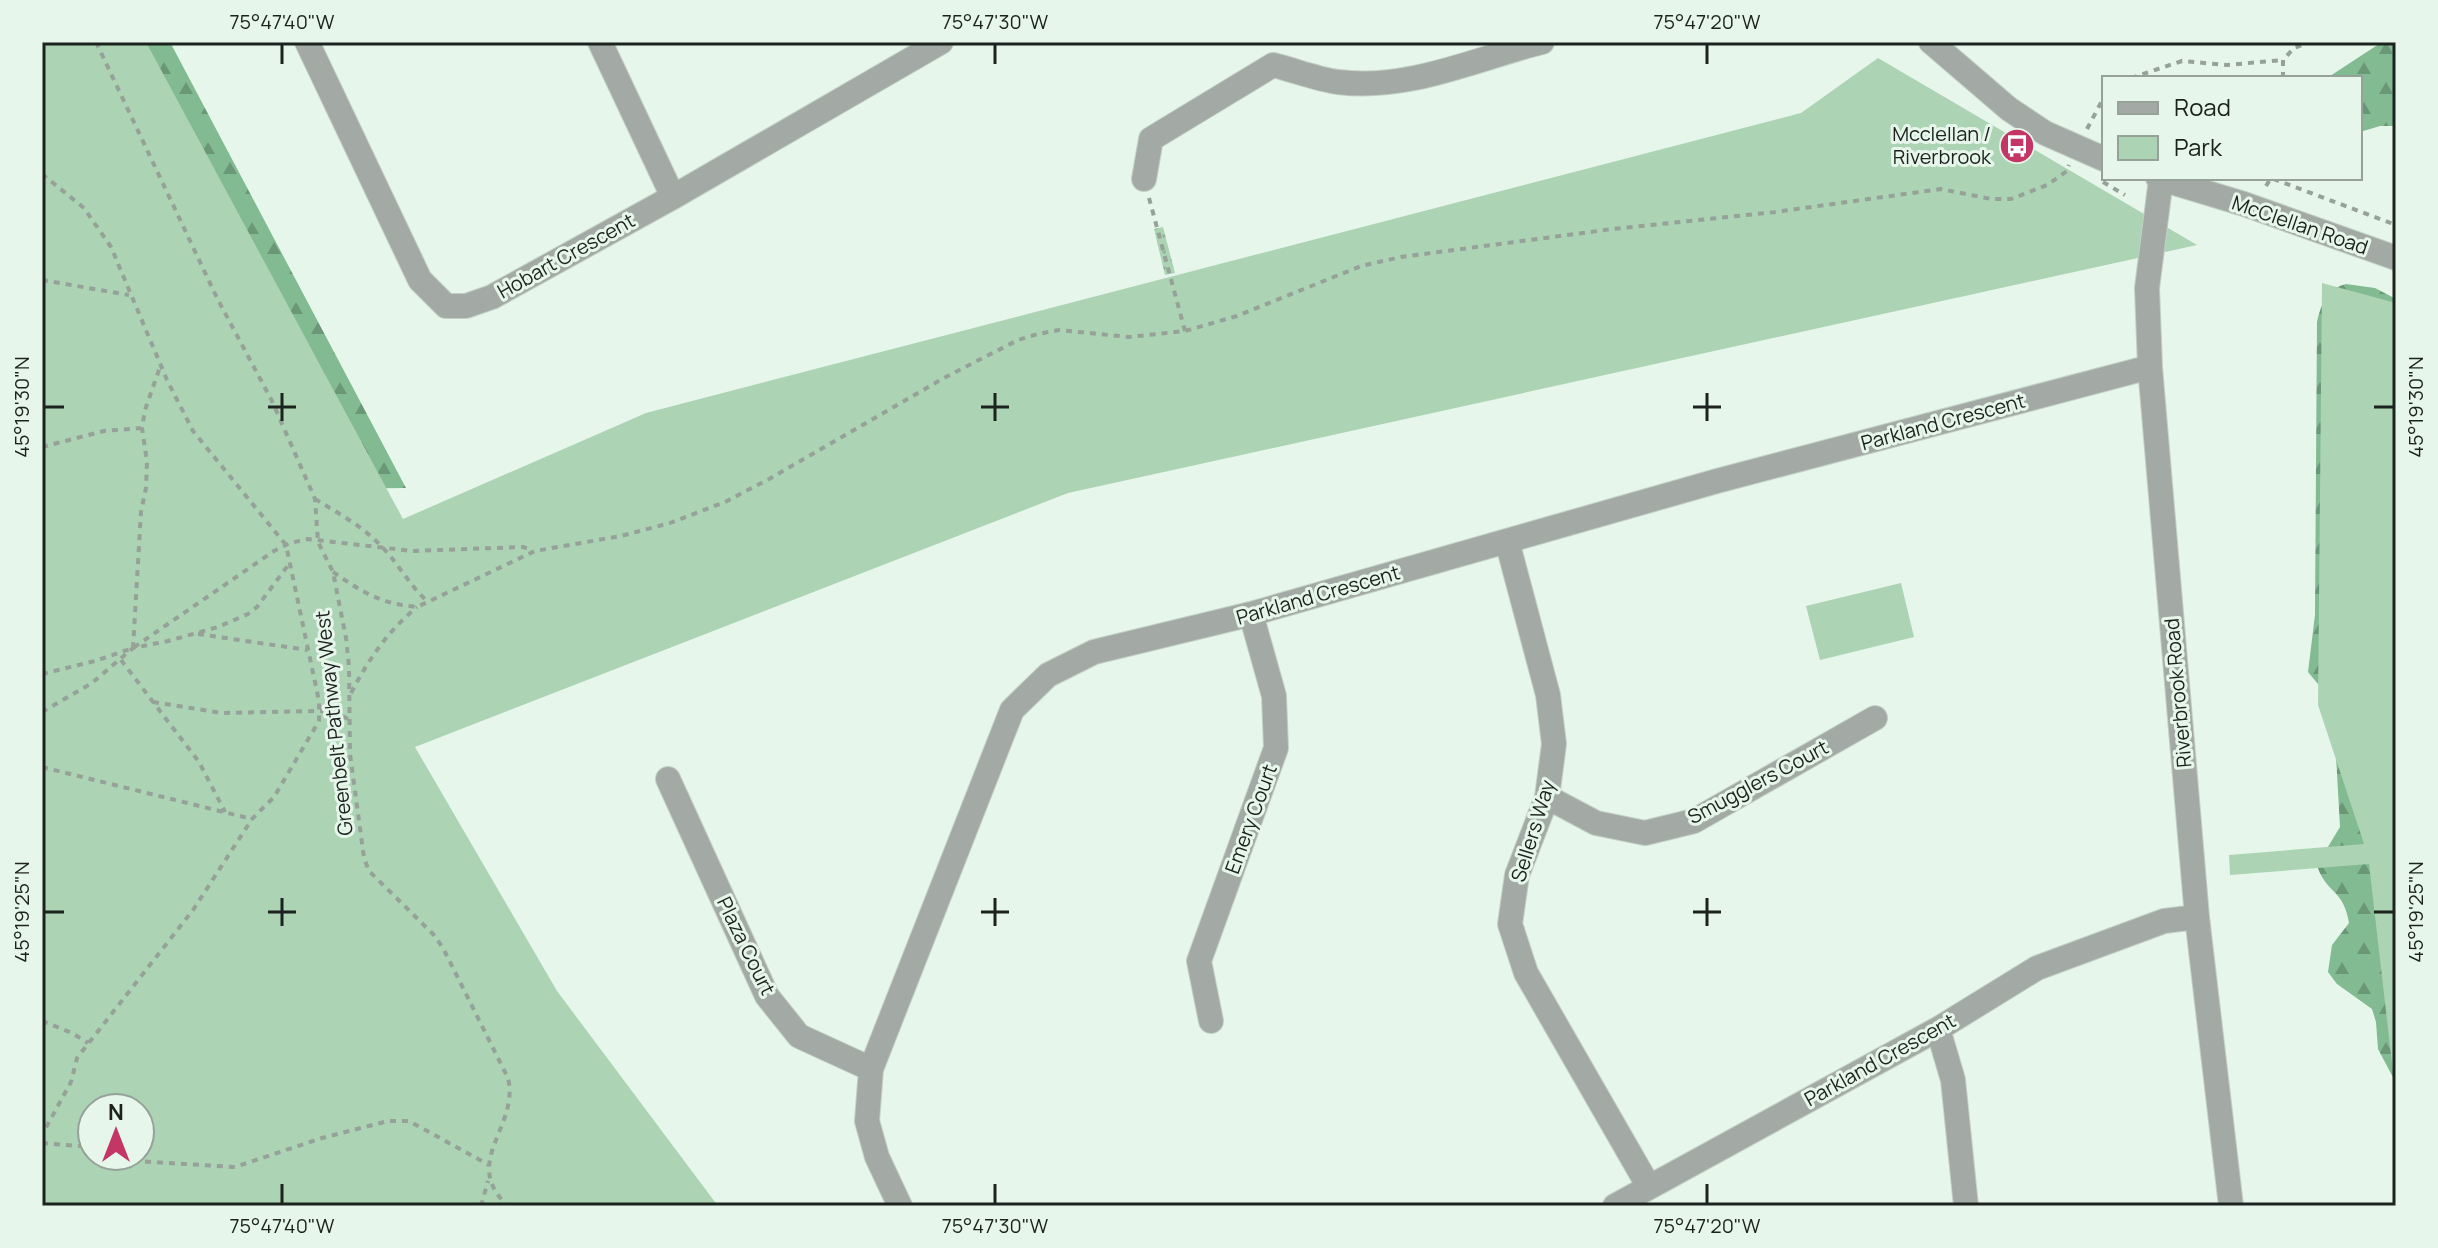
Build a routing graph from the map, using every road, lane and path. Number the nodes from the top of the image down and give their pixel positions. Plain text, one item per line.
1 (96, 42) edge
2 (307, 42) edge
3 (600, 42) edge
4 (941, 42) edge
5 (1542, 42) edge
6 (1931, 42) edge
7 (2310, 42) edge
8 (2283, 60) junction
9 (2137, 76) edge
10 (2283, 76) edge
11 (2102, 101) edge
12 (2078, 149) junction
13 (2102, 158) edge
14 (42, 174) edge
15 (1144, 179) joint
16 (2159, 180) edge
17 (2166, 180) edge
18 (2270, 180) edge
19 (2276, 180) edge
20 (2266, 186) dead end
21 (673, 197) junction
22 (2396, 225) edge
23 (2396, 258) edge
24 (42, 280) edge
25 (129, 295) junction
26 (1185, 331) junction
27 (160, 366) junction
28 (2150, 367) junction
29 (142, 428) junction
30 (42, 447) edge
31 (315, 499) junction
32 (318, 540) junction
33 (1507, 541) junction
34 (286, 545) junction
35 (383, 548) junction
36 (535, 551) junction
37 (290, 563) junction
38 (333, 572) junction
39 (428, 602) junction
40 (417, 607) junction
41 (1251, 614) junction
42 (195, 633) junction
43 (133, 648) junction
44 (308, 650) junction
45 (121, 660) junction
46 (42, 674) edge
47 (349, 696) junction
48 (153, 702) junction
49 (319, 711) junction
50 (42, 712) edge
51 (1875, 718) dead end
52 (348, 719) junction
53 (42, 767) edge
54 (668, 779) dead end
55 (1547, 797) junction
56 (225, 812) junction
57 (252, 819) junction
58 (2197, 917) junction
59 (42, 1021) edge
60 (1211, 1021) dead end
61 (1938, 1029) junction
62 (88, 1043) junction
63 (871, 1069) junction
64 (42, 1135) edge
65 (42, 1143) edge
66 (76, 1146) edge
67 (156, 1162) edge
68 (489, 1165) junction
69 (489, 1179) junction
70 (1649, 1187) junction
71 (481, 1206) edge
72 (508, 1206) edge
73 (900, 1206) edge
74 (1615, 1206) edge
75 (1966, 1206) edge
76 (2231, 1206) edge

1 - 31 path, Greenbelt Pathway West
2 - 21 street, Hobart Crescent
3 - 21 street
4 - 21 street, Hobart Crescent
5 - 15 street
6 - 12 street
7 - 8 path
8 - 9 path
8 - 10 path
11 - 12 path
12 - 13 street
12 - 26 path
14 - 25 path
15 - 26 path
16 - 28 street, Riverbrook Road
17 - 23 street, McClellan Road
18 - 20 path
19 - 22 path
24 - 25 path
25 - 27 path
26 - 36 path
27 - 29 path
27 - 34 path
28 - 33 street, Parkland Crescent
28 - 58 street, Riverbrook Road
29 - 30 path
29 - 43 path
31 - 32 path, Greenbelt Pathway West
31 - 35 path
32 - 34 path
32 - 35 path
32 - 38 path, Greenbelt Pathway West
33 - 41 street, Parkland Crescent
33 - 55 street, Sellers Way
34 - 37 path
34 - 43 path
35 - 36 path
35 - 39 path
36 - 39 path
37 - 42 path
37 - 44 path
38 - 40 path
38 - 47 path, Greenbelt Pathway West
39 - 40 path
40 - 47 path
41 - 60 street, Emery Court
41 - 63 street, Parkland Crescent
42 - 43 path
42 - 44 path
43 - 45 path
43 - 46 path
44 - 49 path
45 - 48 path
45 - 50 path
47 - 52 path, Greenbelt Pathway West
48 - 49 path
48 - 56 path
49 - 52 path
49 - 57 path
51 - 55 street, Smugglers Court
52 - 68 path, Greenbelt Pathway West
53 - 56 path
54 - 63 street, Plaza Court
55 - 70 street, Sellers Way
56 - 57 path
57 - 62 path
58 - 61 street, Parkland Crescent
58 - 76 street, Riverbrook Road
59 - 62 path
61 - 70 street, Parkland Crescent
61 - 75 street
62 - 64 path
63 - 73 street, Parkland Crescent
65 - 66 path
67 - 68 path
68 - 69 path, Greenbelt Pathway West
69 - 71 path, Greenbelt Pathway West
69 - 72 path
70 - 74 street, Parkland Crescent

